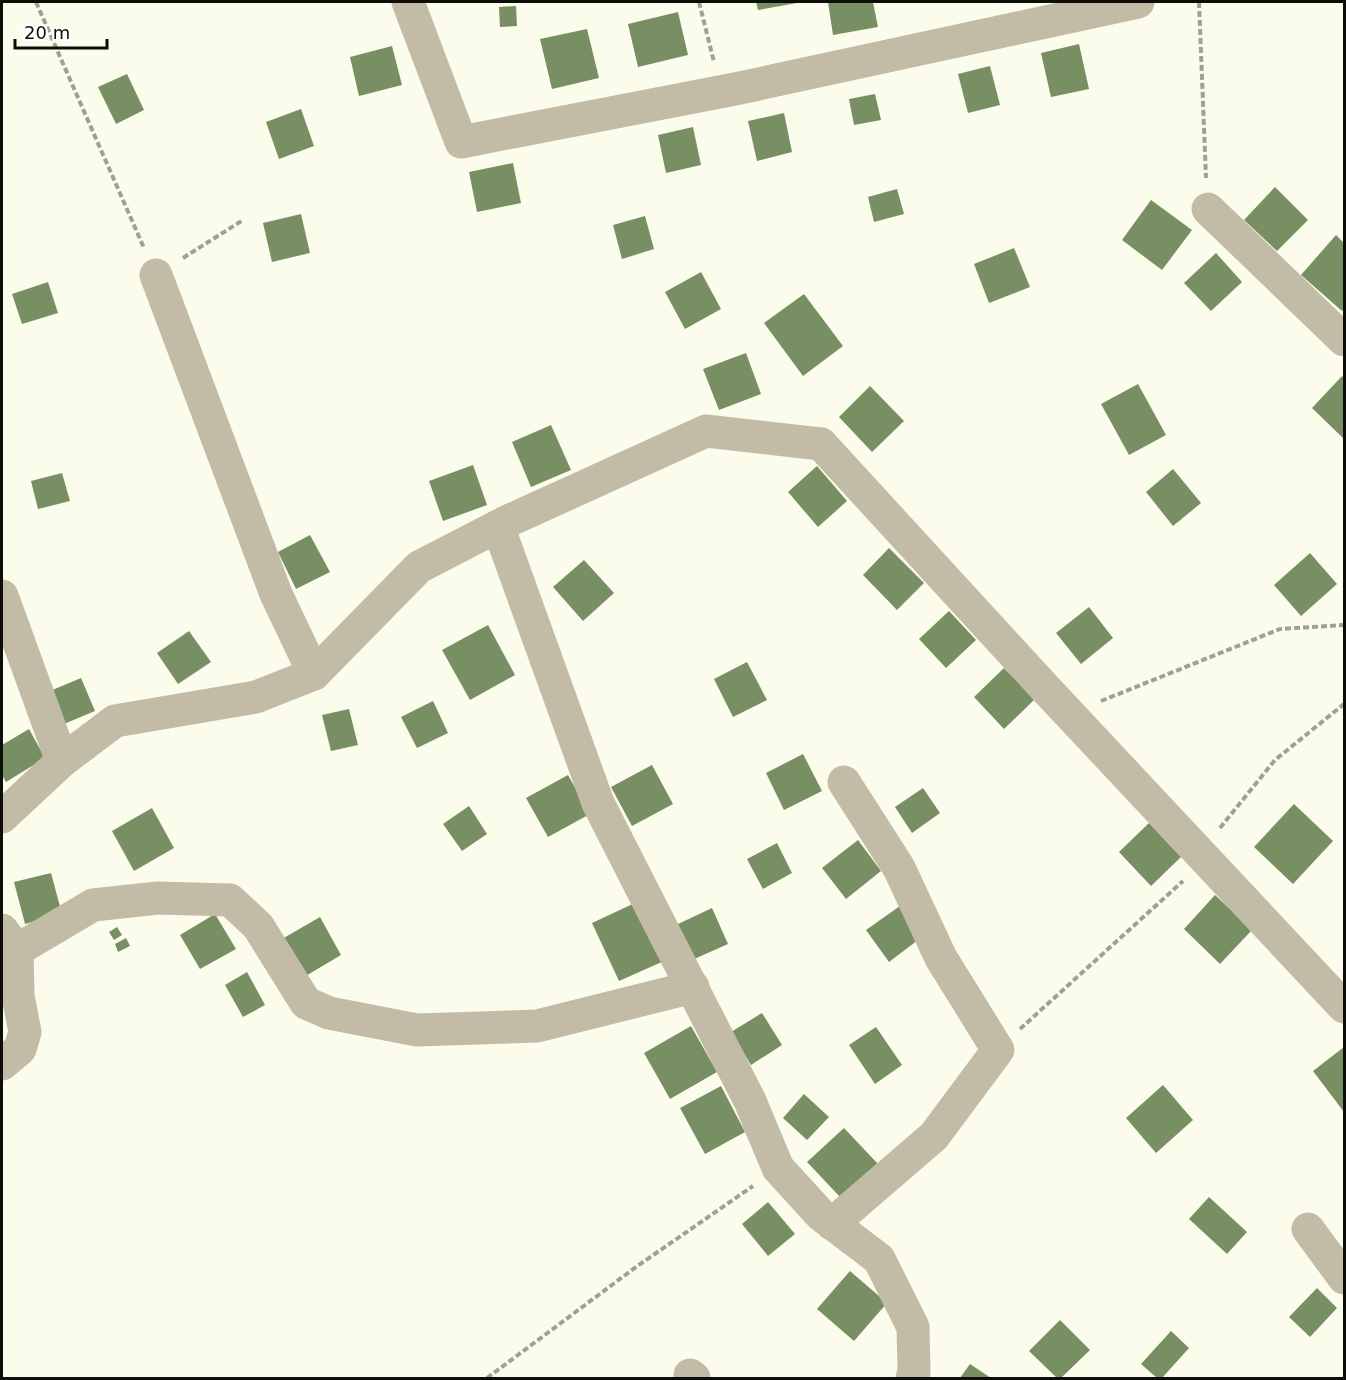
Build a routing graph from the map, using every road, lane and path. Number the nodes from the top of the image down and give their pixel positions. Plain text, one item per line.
1 (36, 2) edge
2 (408, 2) edge
3 (699, 2) edge
4 (1138, 2) edge
5 (1199, 2) edge
6 (722, 92) junction
7 (1208, 209) joint
8 (243, 219) dead end
9 (156, 275) junction
10 (1344, 340) edge
11 (498, 526) junction
12 (2, 596) edge
13 (1344, 625) edge
14 (314, 674) junction
15 (1344, 704) edge
16 (1069, 714) junction
17 (62, 761) junction
18 (844, 782) dead end
19 (2, 817) edge
20 (1203, 856) junction
21 (9, 940) edge
22 (693, 987) junction
23 (1344, 1007) edge
24 (998, 1050) junction
25 (2, 1064) edge
26 (778, 1168) junction
27 (832, 1224) junction
28 (1308, 1229) dead end
29 (1344, 1278) edge
30 (487, 1378) edge
31 (912, 1378) edge

1 - 9 path
2 - 6 street
3 - 6 path
4 - 6 street
5 - 7 path
7 - 10 street
8 - 9 path
9 - 14 street
11 - 14 street
11 - 16 street
11 - 22 street
12 - 17 street
13 - 16 path
14 - 17 street
15 - 20 path
16 - 20 street
17 - 19 street
18 - 24 street
20 - 23 street
20 - 24 path
21 - 22 street
21 - 25 street
22 - 26 street
24 - 27 street
26 - 27 street
26 - 30 path
27 - 31 street
28 - 29 street

